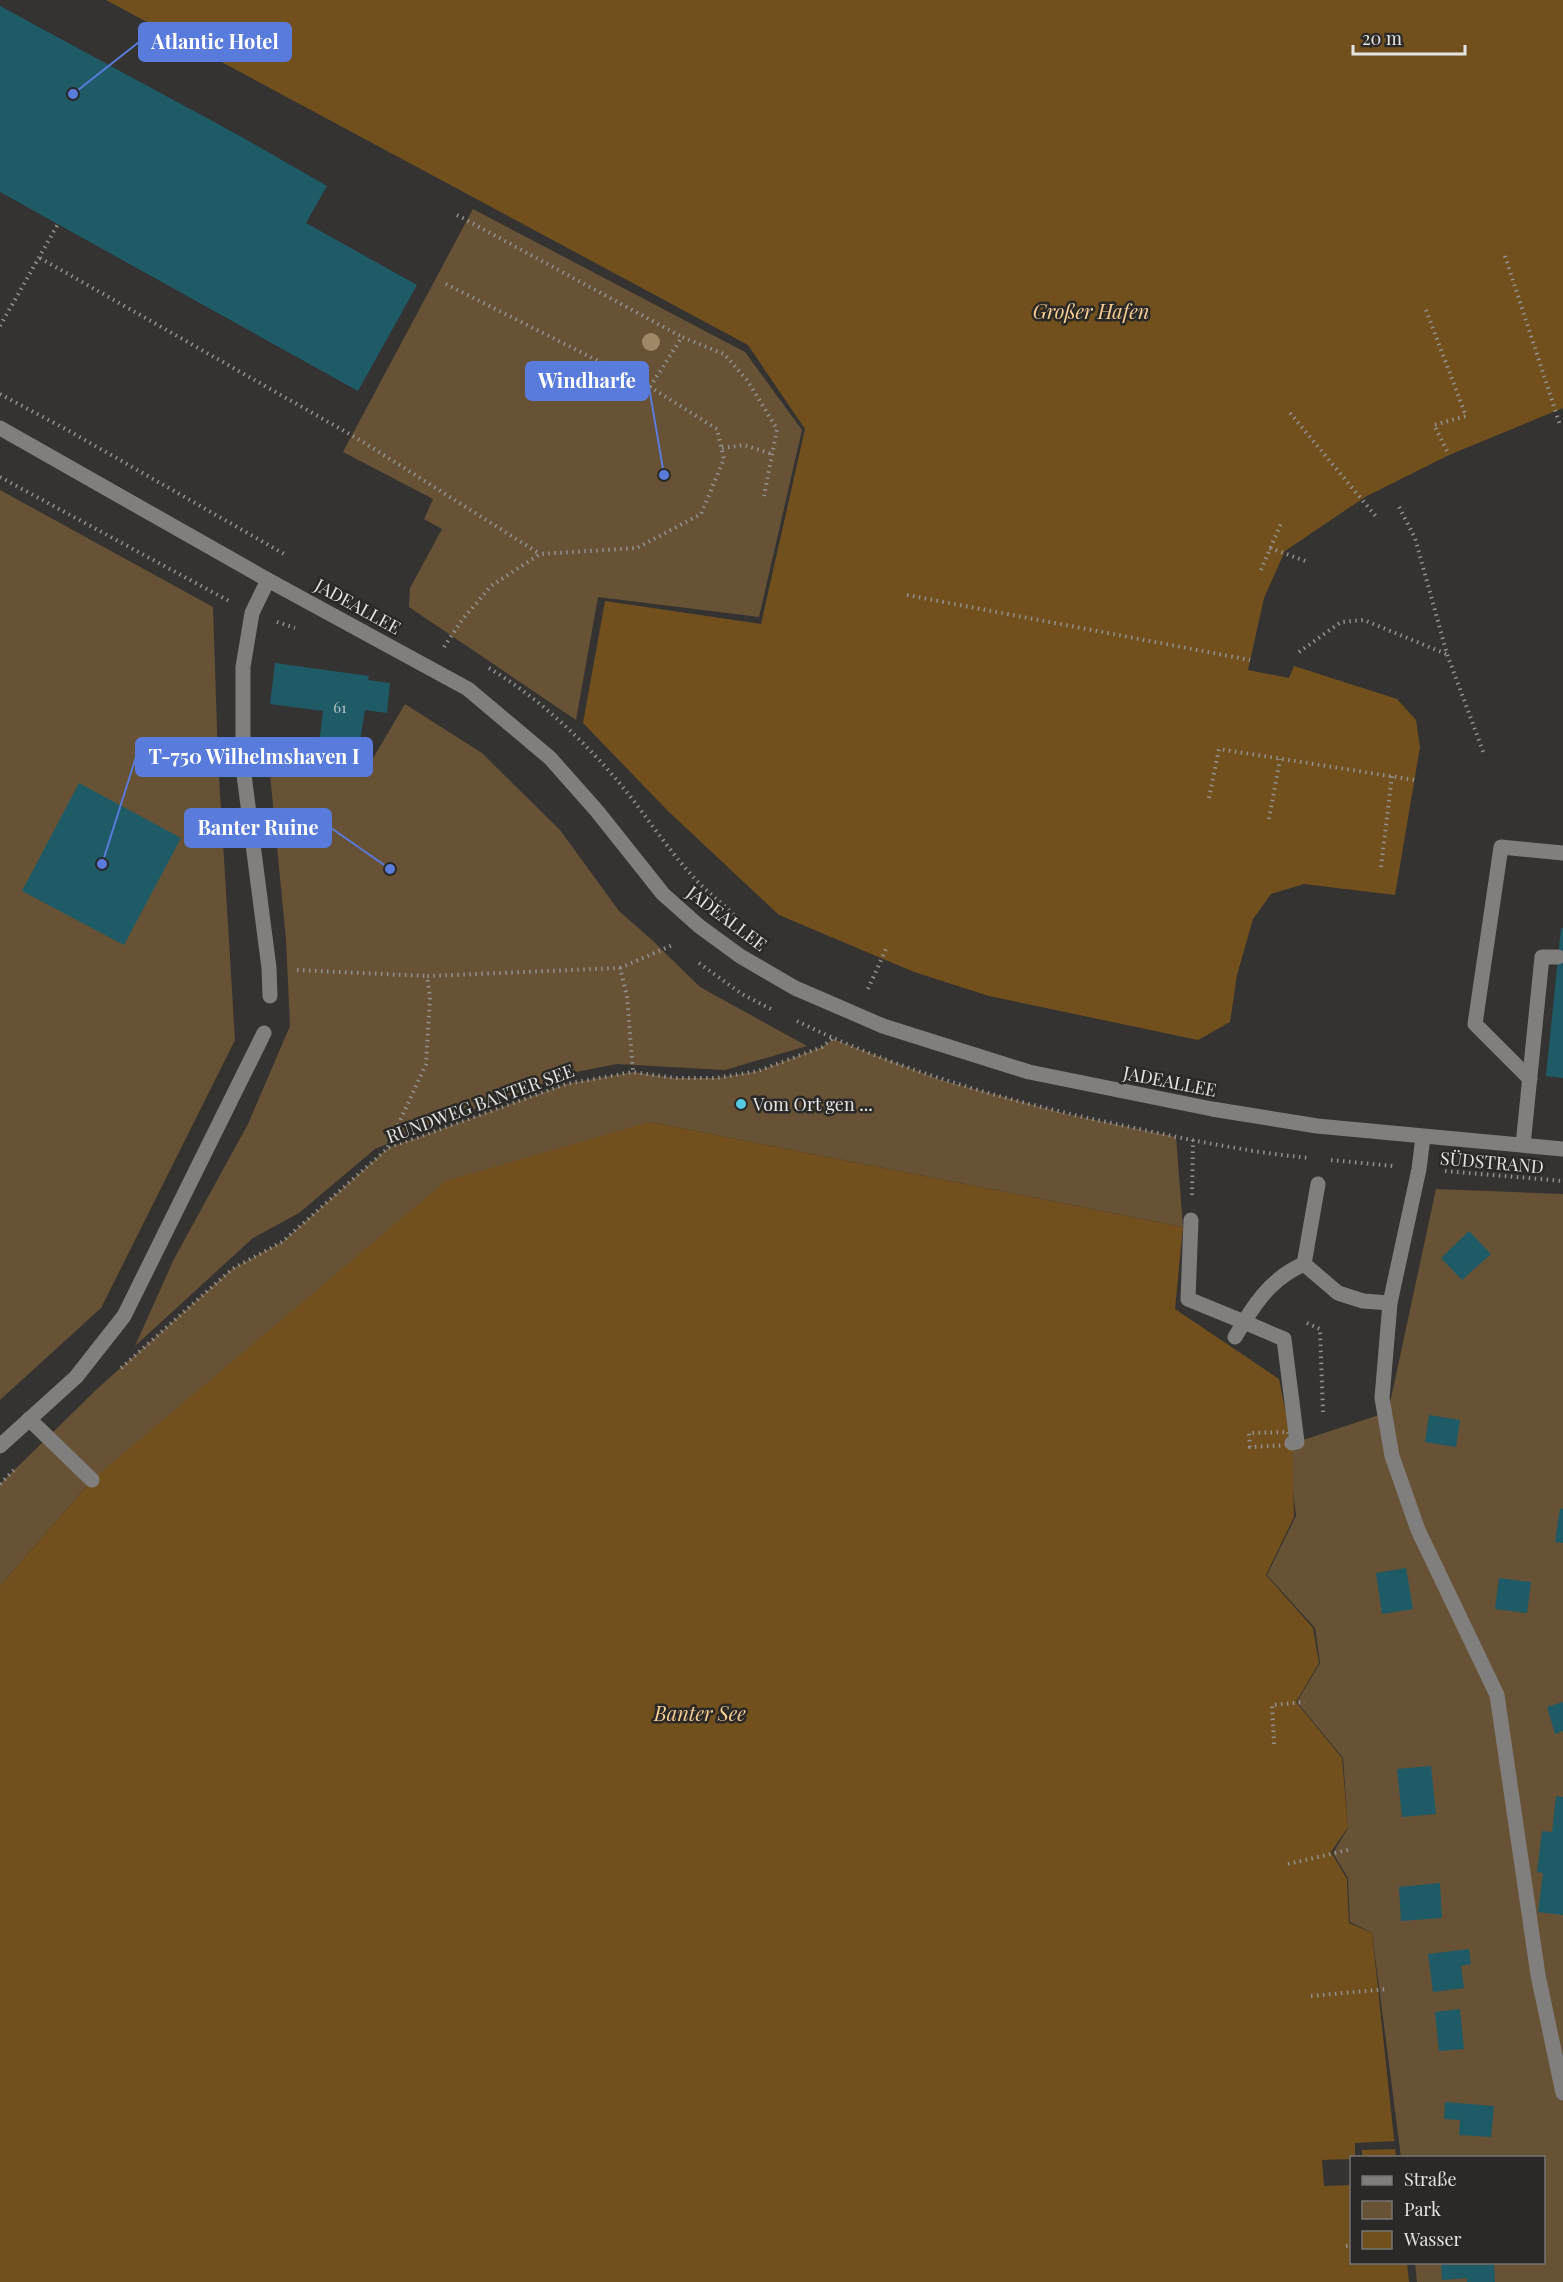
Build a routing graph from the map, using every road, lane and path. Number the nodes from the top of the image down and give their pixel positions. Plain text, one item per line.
1 (457, 215) dead end
2 (58, 224) dead end
3 (1505, 256) dead end
4 (40, 258) junction
5 (444, 283) dead end
6 (1426, 310) dead end
7 (0, 326) edge
8 (682, 337) junction
9 (650, 387) junction
10 (1290, 412) dead end
11 (1560, 425) dead end
12 (0, 428) edge
13 (722, 448) junction
14 (772, 454) junction
15 (1449, 455) dead end
16 (0, 477) edge
17 (764, 496) dead end
18 (1399, 507) dead end
19 (1378, 519) dead end
20 (1282, 521) dead end
21 (1270, 548) junction
22 (540, 554) junction
23 (1308, 562) dead end
24 (1261, 570) dead end
25 (268, 580) junction
26 (908, 595) dead end
27 (252, 613) junction
28 (302, 631) dead end
29 (1299, 652) dead end
30 (1447, 654) junction
31 (1250, 660) dead end
32 (429, 667) junction
33 (1484, 754) dead end
34 (1280, 759) junction
35 (1392, 776) junction
36 (1415, 780) dead end
37 (1209, 798) dead end
38 (1269, 819) dead end
39 (1563, 853) edge
40 (1381, 867) dead end
41 (668, 937) dead end
42 (675, 944) junction
43 (886, 949) dead end
44 (683, 951) dead end
45 (691, 957) dead end
46 (1558, 957) dead end
47 (269, 968) junction
48 (620, 968) junction
49 (427, 976) junction
50 (861, 986) dead end
51 (868, 989) junction
52 (878, 993) dead end
53 (270, 996) dead end
54 (772, 1009) dead end
55 (793, 1019) dead end
56 (264, 1033) dead end
57 (633, 1072) junction
58 (1530, 1079) junction
59 (1423, 1137) junction
60 (1193, 1140) dead end
61 (1523, 1145) junction
62 (388, 1148) junction
63 (1563, 1149) edge
64 (1419, 1168) junction
65 (1563, 1181) edge
66 (1318, 1184) dead end
67 (1191, 1220) joint
68 (1304, 1264) junction
69 (1390, 1303) junction
70 (1244, 1322) junction
71 (1235, 1337) dead end
72 (116, 1372) dead end
73 (29, 1419) junction
74 (47, 1438) junction
75 (1292, 1443) dead end
76 (0, 1446) edge
77 (92, 1480) dead end
78 (0, 1484) edge
79 (1305, 1702) dead end
80 (1274, 1744) dead end
81 (1352, 1850) dead end
82 (1288, 1864) dead end
83 (1387, 1989) dead end
84 (1311, 1996) dead end
85 (1563, 2093) edge

1 - 8 path
2 - 4 path
3 - 11 path
4 - 7 path
4 - 22 path
5 - 9 path
6 - 15 path
8 - 9 path
8 - 14 path
9 - 13 path
10 - 19 path
12 - 25 street, JADEALLEE
13 - 14 path
13 - 22 path
14 - 17 path
16 - 27 path
18 - 30 path
20 - 21 path
21 - 23 path
21 - 24 path
22 - 32 path
25 - 27 street
25 - 32 street, JADEALLEE
26 - 31 path
27 - 28 path
27 - 47 street
29 - 30 path
30 - 33 path
32 - 59 street, JADEALLEE
34 - 35 path
34 - 37 path
34 - 38 path
35 - 36 path
35 - 40 path
39 - 58 street
41 - 42 path
42 - 44 path
42 - 48 path
43 - 51 path
45 - 54 path
46 - 58 street
47 - 49 path
47 - 53 street
48 - 49 path
48 - 57 path
49 - 62 path
50 - 51 path
51 - 52 path
55 - 57 path, RUNDWEG BANTER SEE
56 - 73 street
57 - 62 path, RUNDWEG BANTER SEE
58 - 61 street
59 - 61 street, JADEALLEE
59 - 64 street
60 - 67 path
61 - 63 street, JADEALLEE
62 - 72 path, RUNDWEG BANTER SEE
64 - 65 path, SÜDSTRAND
64 - 69 street
66 - 68 street
67 - 70 street
68 - 69 street
68 - 70 street
69 - 85 street
70 - 71 street
70 - 75 street
73 - 74 street
73 - 76 street
74 - 77 street
74 - 78 path
79 - 80 path
81 - 82 path
83 - 84 path

